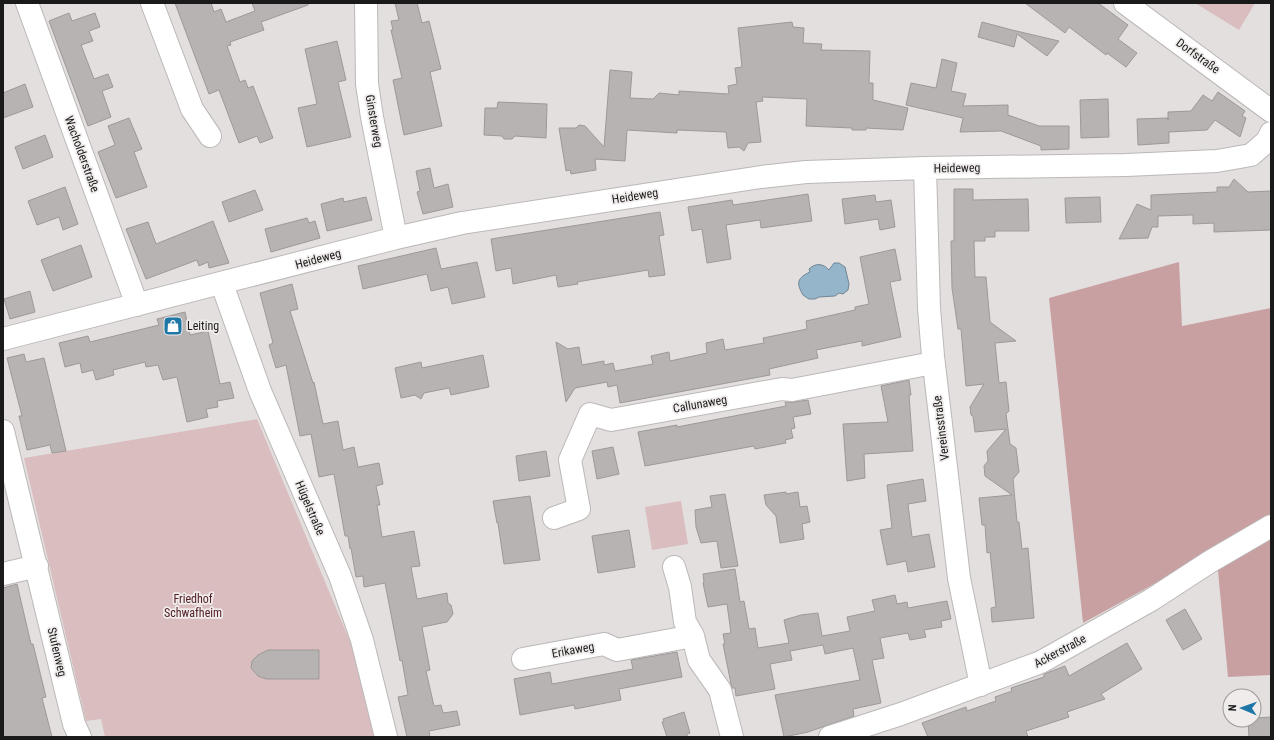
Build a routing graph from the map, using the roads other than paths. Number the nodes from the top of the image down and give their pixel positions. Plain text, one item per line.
1 (27, 3) edge
2 (152, 3) edge
3 (366, 3) edge
4 (1125, 3) edge
5 (1271, 111) edge
6 (1271, 133) edge
7 (210, 136) dead end
8 (925, 168) junction
9 (396, 238) junction
10 (222, 284) junction
11 (137, 305) junction
12 (3, 339) edge
13 (933, 363) junction
14 (3, 431) edge
15 (554, 518) dead end
16 (1271, 526) edge
17 (37, 566) junction
18 (674, 567) dead end
19 (3, 574) edge
20 (693, 636) junction
21 (523, 659) dead end
22 (981, 685) junction
23 (80, 737) edge
24 (386, 737) edge
25 (732, 737) edge
26 (830, 737) edge

1 - 11 street, Wacholderstraße
2 - 7 street
3 - 9 street, Ginsterweg
4 - 5 street, Dorfstraße
6 - 8 street, Heideweg
8 - 9 street, Heideweg
8 - 13 street, Vereinsstraße
9 - 10 street, Heideweg
10 - 11 street, Heideweg
10 - 24 street, Hügelstraße
11 - 12 street, Heideweg
13 - 15 street, Callunaweg
13 - 22 street, Vereinsstraße
14 - 17 street, Stufenweg
16 - 22 street, Ackerstraße
17 - 19 street
17 - 23 street, Stufenweg
18 - 20 street
20 - 21 street, Erikaweg
20 - 25 street
22 - 26 street, Ackerstraße

